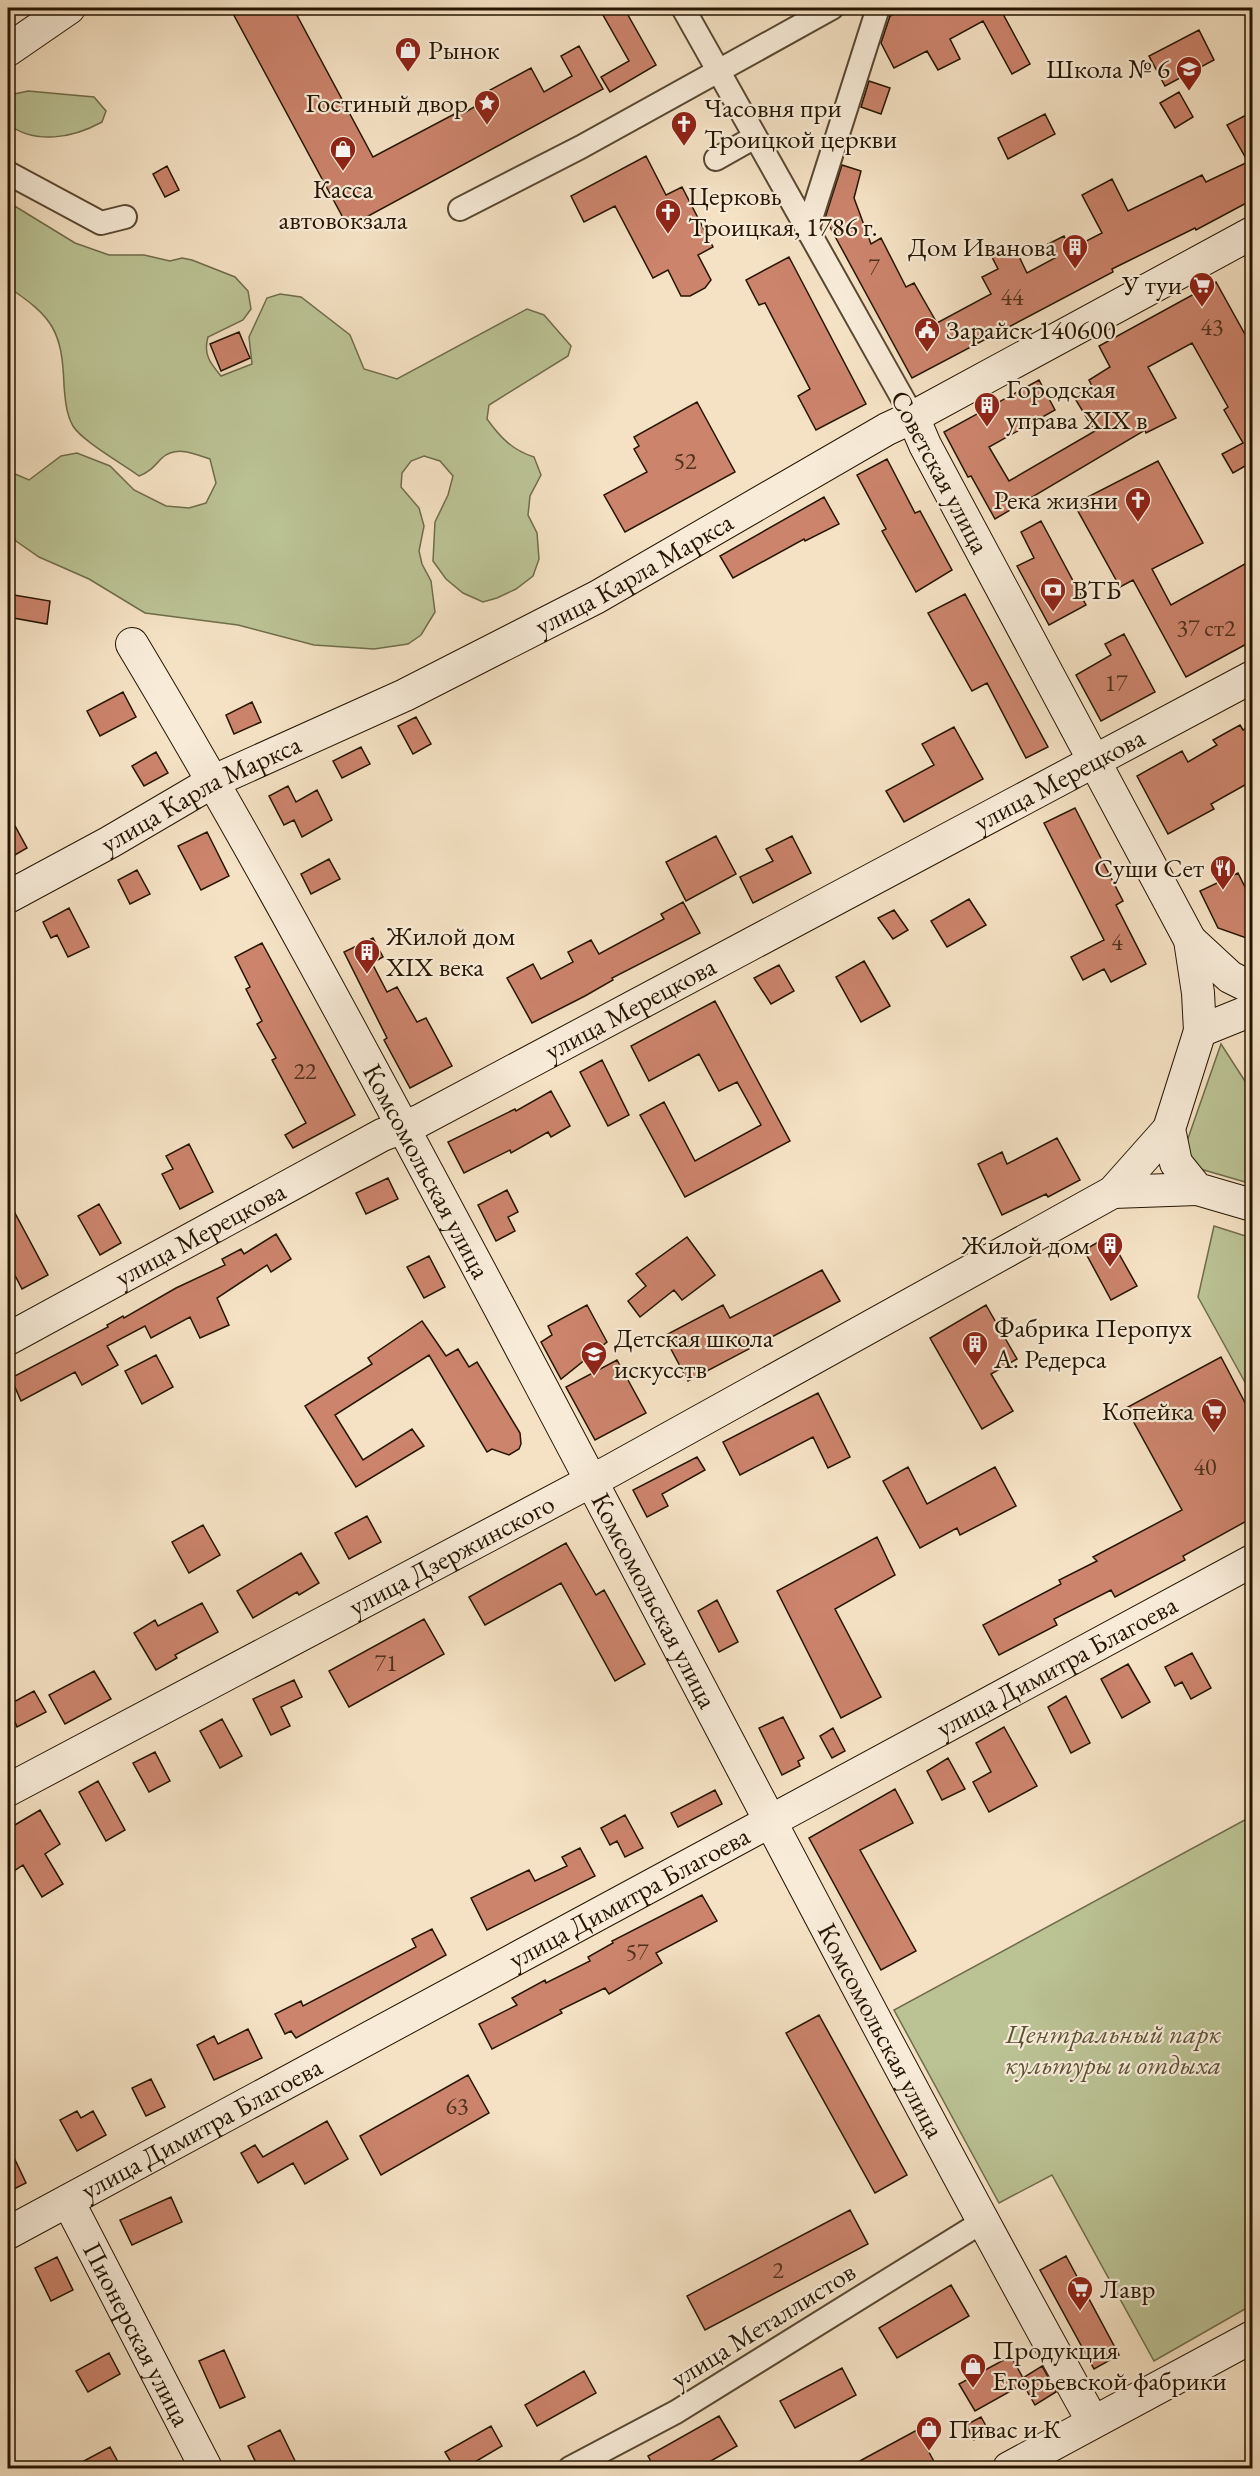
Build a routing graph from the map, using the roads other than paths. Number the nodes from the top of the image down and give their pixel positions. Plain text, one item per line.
1 (69, 8) edge
2 (683, 8) edge
3 (832, 8) edge
4 (878, 8) edge
5 (8, 50) edge
6 (718, 71) junction
7 (754, 137) junction
8 (716, 159) dead end
9 (8, 173) edge
10 (460, 209) dead end
11 (125, 217) dead end
12 (807, 231) junction
13 (1252, 233) edge
14 (913, 417) junction
15 (132, 644) dead end
16 (1252, 677) edge
17 (1094, 762) junction
18 (214, 781) junction
19 (8, 897) edge
20 (1190, 940) junction
21 (1252, 988) edge
22 (1252, 1010) edge
23 (1200, 1031) junction
24 (405, 1127) junction
25 (1168, 1129) junction
26 (1197, 1189) junction
27 (1113, 1192) junction
28 (1252, 1205) edge
29 (8, 1339) edge
30 (591, 1480) junction
31 (1252, 1561) edge
32 (8, 1790) edge
33 (770, 1820) junction
34 (68, 2201) junction
35 (982, 2222) junction
36 (8, 2233) edge
37 (1252, 2337) edge
38 (1093, 2422) junction
39 (206, 2469) edge
40 (570, 2469) edge
41 (1009, 2469) edge

1 - 5 street
2 - 6 street, Советская улица
3 - 6 street
4 - 12 street
6 - 7 street, Советская улица
6 - 10 street
7 - 8 street
7 - 12 street, Советская улица
9 - 11 street
12 - 14 street, Советская улица
13 - 14 street, улица Карла Маркса
14 - 17 street, Советская улица
14 - 18 street, улица Карла Маркса
15 - 18 street, Комсомольская улица
16 - 17 street, улица Мерецкова
17 - 20 street, Советская улица
17 - 24 street, улица Мерецкова
18 - 19 street, улица Карла Маркса
18 - 24 street, Комсомольская улица
20 - 21 street, Советская улица
20 - 23 street, Советская улица
22 - 23 street
23 - 25 street
24 - 29 street, улица Мерецкова
24 - 30 street, Комсомольская улица
25 - 26 street
25 - 27 street, улица Дзержинского
26 - 27 street, улица Дзержинского
26 - 28 street, улица Дзержинского
27 - 30 street, улица Дзержинского
30 - 32 street, улица Дзержинского
30 - 33 street, Комсомольская улица
31 - 33 street, улица Димитра Благоева
33 - 34 street, улица Димитра Благоева
33 - 35 street, Комсомольская улица
34 - 36 street, улица Димитра Благоева
34 - 39 street, Пионерская улица
35 - 38 street, Комсомольская улица
35 - 40 street, улица Металлистов
37 - 38 street
38 - 41 street

